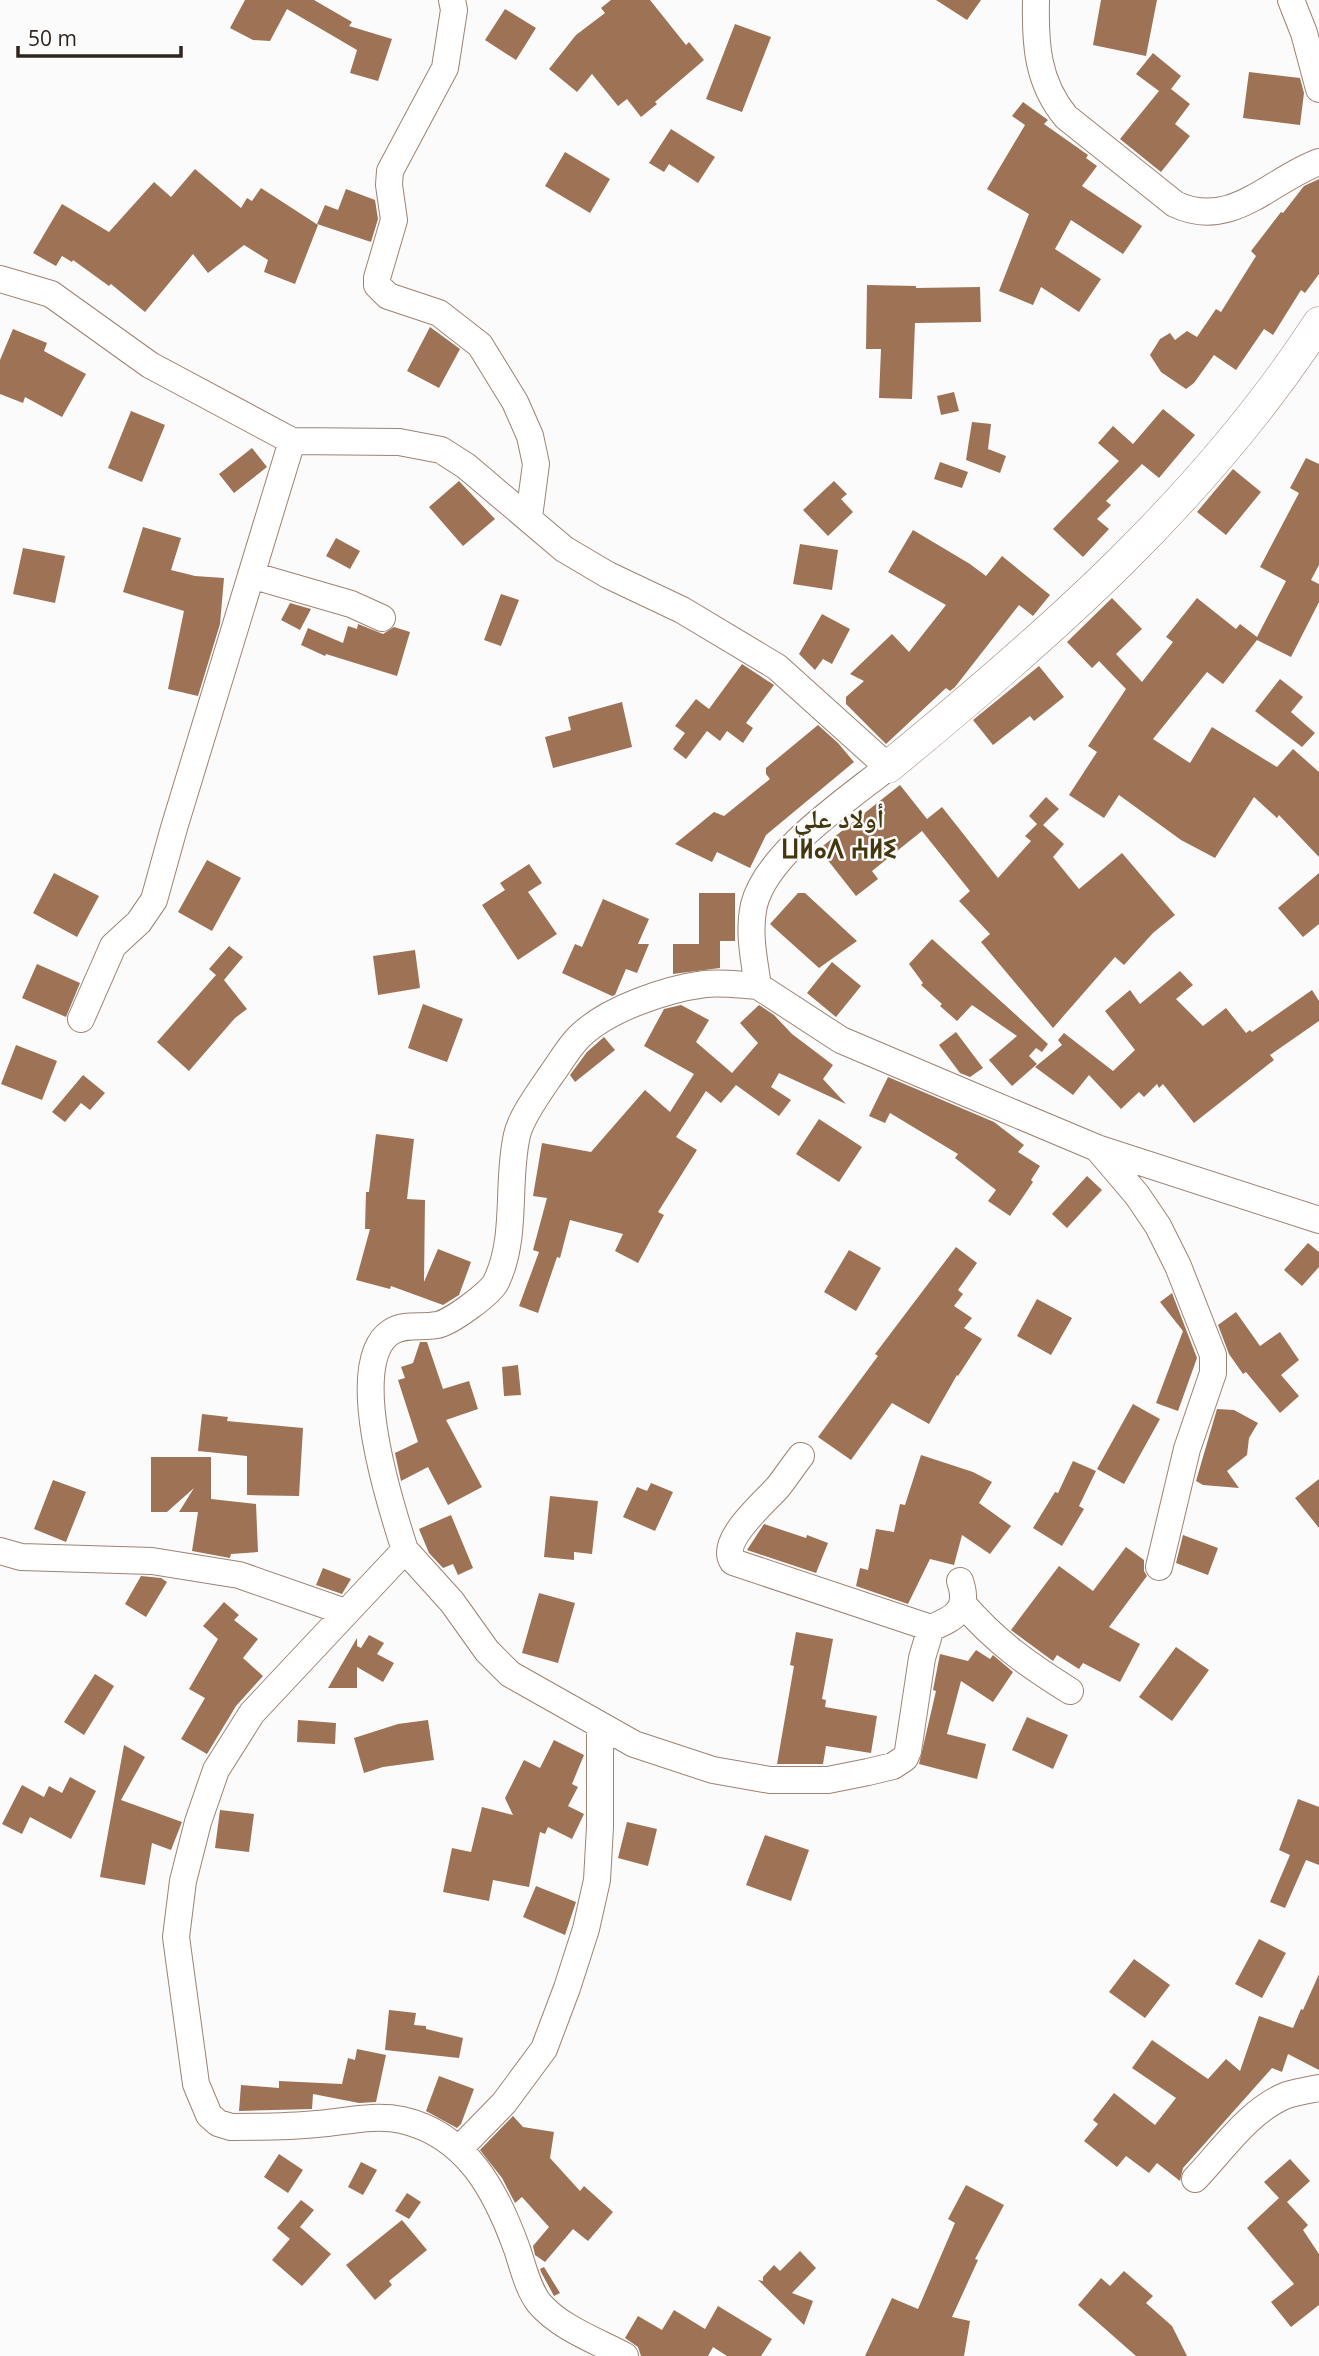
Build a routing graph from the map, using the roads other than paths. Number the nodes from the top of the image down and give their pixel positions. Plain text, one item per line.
1 (453, 0) edge
2 (1037, 0) edge
3 (1291, 0) edge
4 (1319, 89) edge
5 (1319, 162) edge
6 (0, 279) edge
7 (1319, 323) edge
8 (292, 441) junction
9 (529, 517) junction
10 (251, 575) junction
11 (382, 618) dead end
12 (888, 767) junction
13 (758, 986) junction
14 (80, 1019) dead end
15 (1097, 1147) junction
16 (1319, 1220) edge
17 (801, 1456) dead end
18 (405, 1550) junction
19 (0, 1551) edge
20 (1158, 1567) dead end
21 (345, 1612) junction
22 (931, 1628) junction
23 (1070, 1691) dead end
24 (600, 1726) junction
25 (1319, 2088) edge
26 (460, 2148) junction
27 (1195, 2179) dead end
28 (625, 2356) edge

1 - 9 street
2 - 5 street
3 - 4 street
6 - 8 street
7 - 12 street
8 - 9 street
8 - 10 street
9 - 12 street
10 - 11 street
10 - 14 street
12 - 13 street
13 - 15 street
13 - 18 street
15 - 16 street
15 - 20 street
17 - 22 street
18 - 21 street
18 - 24 street
19 - 21 street
21 - 26 street
22 - 23 street
22 - 24 street
24 - 26 street
25 - 27 street
26 - 28 street

